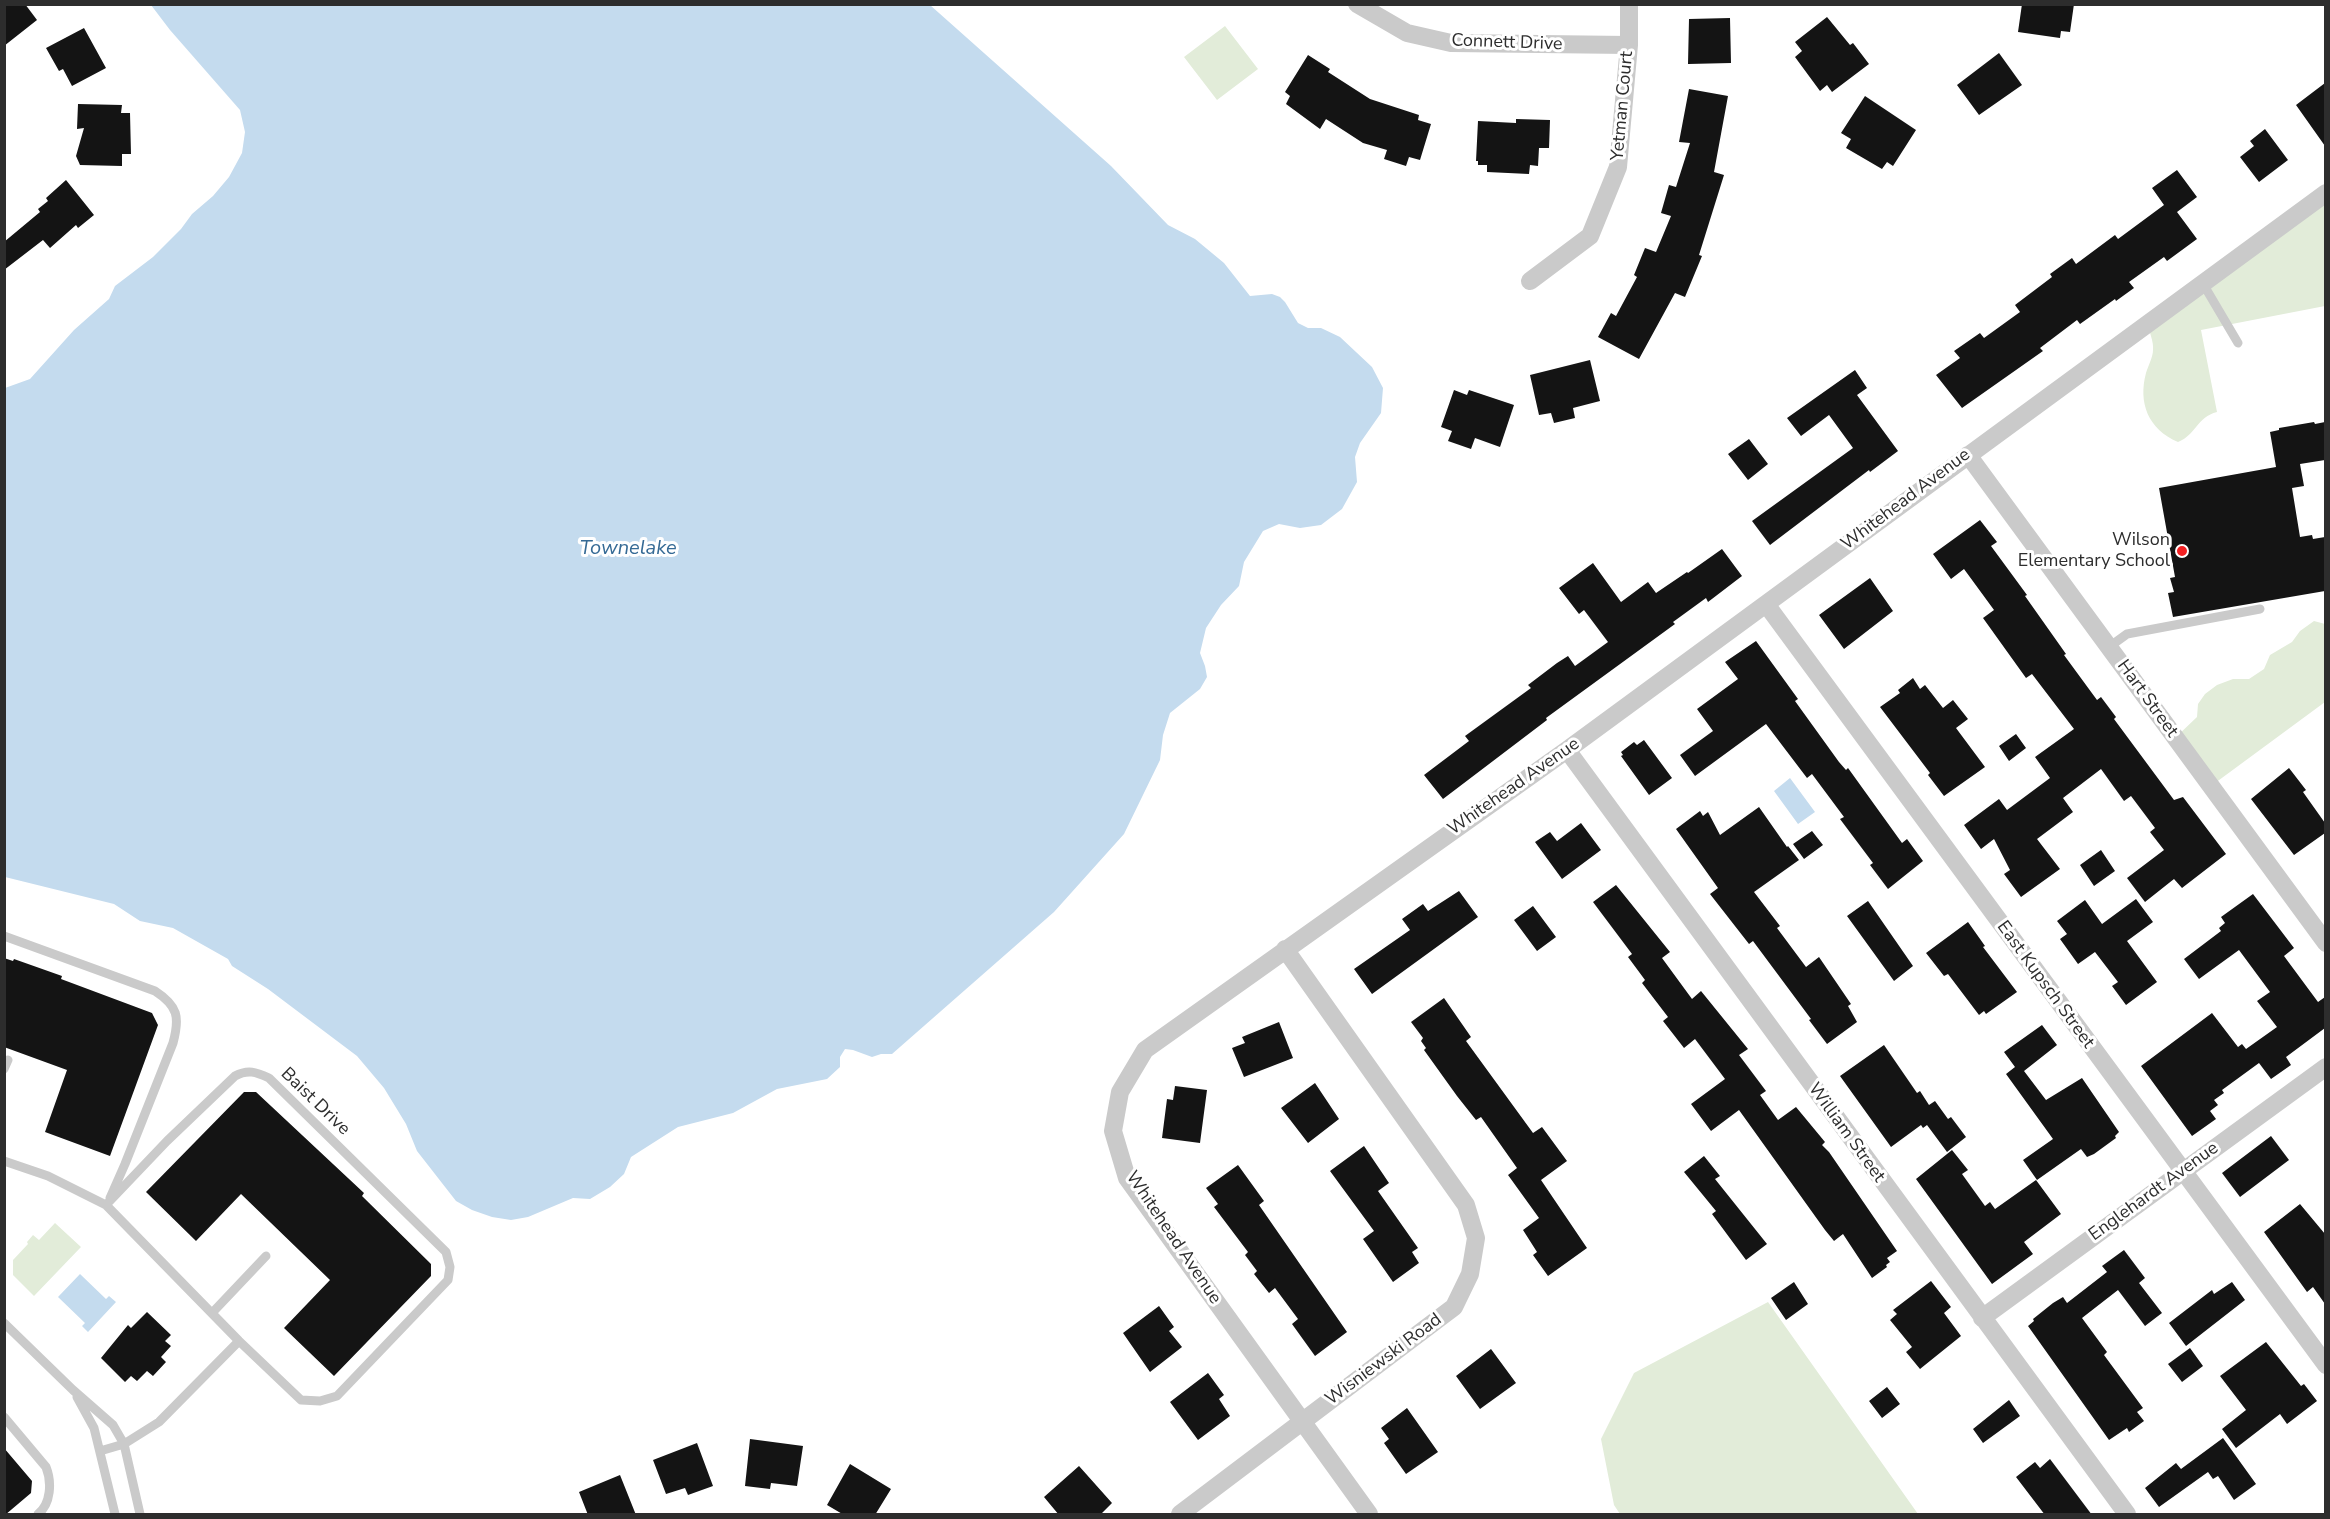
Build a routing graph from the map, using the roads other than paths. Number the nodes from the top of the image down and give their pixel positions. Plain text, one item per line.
1 (1358, 4) edge
2 (1629, 4) edge
3 (1629, 45) junction
4 (2325, 193) edge
5 (1530, 281) dead end
6 (2202, 282) junction
7 (2238, 343) dead end
8 (1968, 455) junction
9 (1766, 604) junction
10 (2260, 609) dead end
11 (2109, 647) junction
12 (1567, 750) junction
13 (4, 936) edge
14 (2325, 943) edge
15 (1285, 949) junction
16 (2325, 1067) edge
17 (6, 1165) edge
18 (2182, 1172) junction
19 (106, 1205) junction
20 (266, 1256) dead end
21 (212, 1313) junction
22 (1982, 1318) junction
23 (4, 1323) edge
24 (239, 1341) junction
25 (2325, 1365) edge
26 (73, 1390) junction
27 (4, 1418) edge
28 (1302, 1422) junction
29 (124, 1444) junction
30 (100, 1451) junction
31 (38, 1515) edge
32 (115, 1515) edge
33 (140, 1515) edge
34 (1180, 1515) edge
35 (1369, 1515) edge
36 (2127, 1515) edge

1 - 3 street, Connett Drive
2 - 3 street, Yetman Court
3 - 5 street, Yetman Court
4 - 6 street, Whitehead Avenue
6 - 7 lane
6 - 8 street, Whitehead Avenue
8 - 9 street, Whitehead Avenue
8 - 11 street, Hart Street
9 - 12 street, Whitehead Avenue
9 - 18 street, East Kupsch Street
10 - 11 lane
11 - 14 street, Hart Street
12 - 15 street, Whitehead Avenue
12 - 22 street, William Street
13 - 19 lane
15 - 28 street, Whitehead Avenue
15 - 28 street, Wisniewski Road
16 - 18 street, Englehardt Avenue
17 - 19 lane
18 - 22 street, Englehardt Avenue
18 - 25 street, East Kupsch Street
19 - 21 lane
19 - 24 lane, Baist Drive
20 - 21 lane
21 - 24 lane
22 - 36 street, William Street
23 - 26 lane
24 - 29 lane
26 - 29 lane
26 - 30 lane
27 - 31 lane
28 - 34 street, Wisniewski Road
28 - 35 street, Whitehead Avenue
29 - 30 lane
29 - 33 lane
30 - 32 lane

